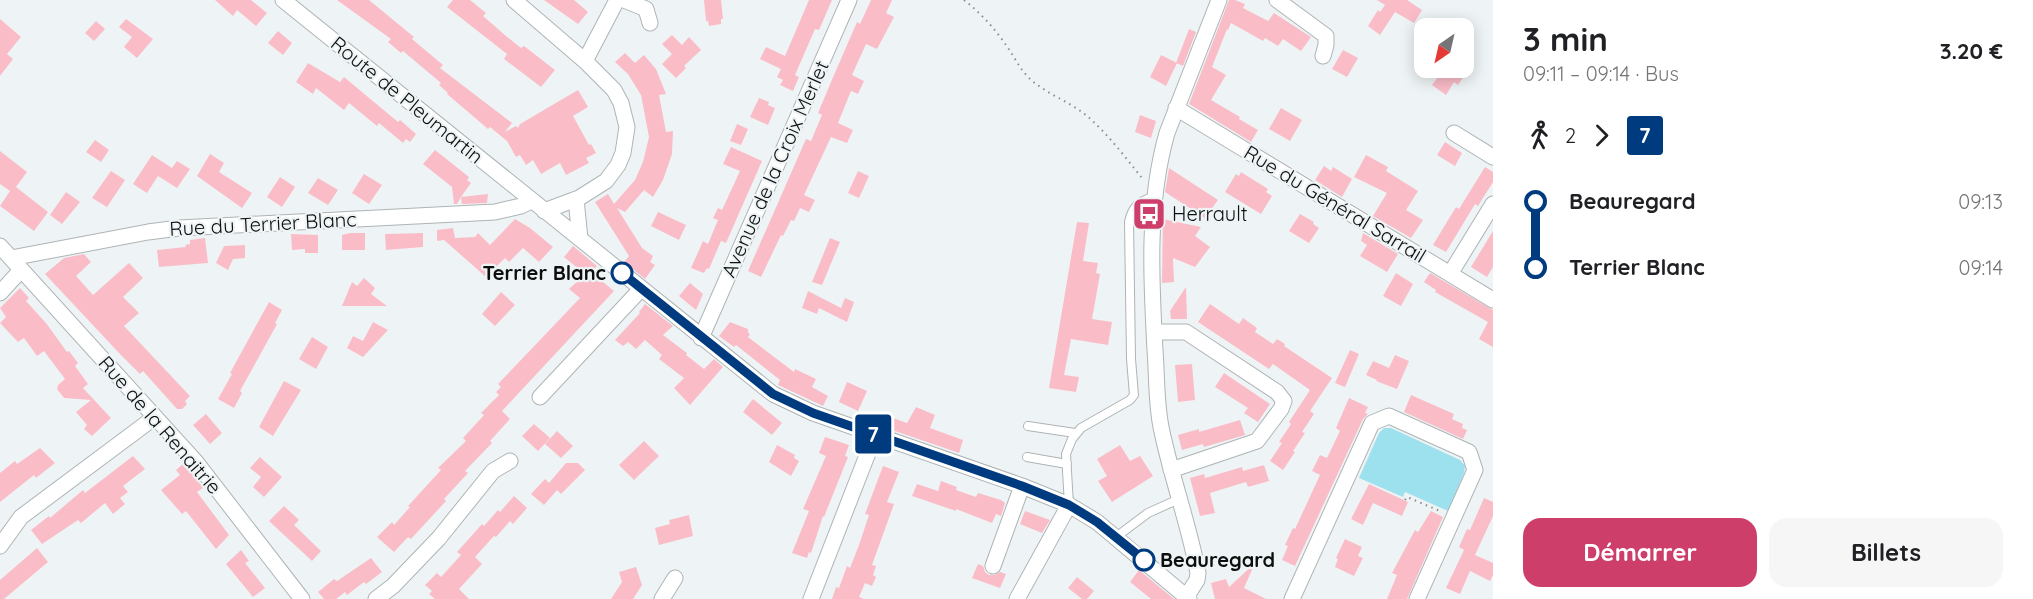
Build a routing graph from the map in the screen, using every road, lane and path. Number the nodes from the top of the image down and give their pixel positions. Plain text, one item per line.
1 (283, 0) edge
2 (514, 0) edge
3 (617, 0) edge
4 (624, 0) edge
5 (849, 0) edge
6 (964, 0) edge
7 (1219, 0) edge
8 (1277, 0) edge
9 (650, 23) dead end
10 (1323, 56) dead end
11 (585, 61) junction
12 (1176, 108) junction
13 (1454, 133) dead end
14 (1493, 157) edge
15 (1153, 195) junction
16 (576, 199) junction
17 (531, 201) junction
18 (1493, 204) edge
19 (544, 211) junction
20 (580, 239) junction
21 (0, 246) edge
22 (11, 258) junction
23 (21, 270) junction
24 (1450, 274) junction
25 (641, 289) junction
26 (0, 293) edge
27 (1493, 300) edge
28 (1154, 332) junction
29 (701, 338) junction
30 (540, 397) dead end
31 (154, 417) junction
32 (1028, 426) dead end
33 (1076, 433) junction
34 (875, 435) junction
35 (1027, 457) dead end
36 (510, 461) dead end
37 (1067, 464) junction
38 (1171, 470) junction
39 (1022, 486) junction
40 (1179, 499) junction
41 (1405, 500) dead end
42 (1069, 505) junction
43 (1454, 517) junction
44 (1116, 537) junction
45 (0, 546) edge
46 (993, 566) dead end
47 (675, 578) dead end
48 (1188, 597) edge
49 (302, 599) edge
50 (376, 599) edge
51 (662, 599) edge
52 (811, 599) edge
53 (1017, 599) edge
54 (1292, 599) edge
55 (1417, 599) edge

1 - 17 street, Route de Pleumartin
2 - 11 street
3 - 11 street
4 - 9 street
5 - 29 street, Avenue de la Croix Merlet
6 - 15 path
7 - 12 street
8 - 10 street
11 - 16 street
12 - 15 street
12 - 24 street, Rue du Général Sarrail
13 - 14 street
15 - 28 street
15 - 33 lane
16 - 19 street
16 - 20 street
17 - 19 street, Route de Pleumartin
17 - 22 street, Rue du Terrier Blanc
18 - 24 street
19 - 20 street, Route de Pleumartin
20 - 25 street, Route de Pleumartin
21 - 22 street
22 - 23 street, Rue de la Renaitrie
23 - 26 street
23 - 31 street, Rue de la Renaitrie
24 - 27 street, Rue du Général Sarrail
25 - 29 street, Route de Pleumartin
25 - 30 street
28 - 38 street
28 - 38 street
29 - 34 street, Route de Pleumartin
31 - 45 street
31 - 49 street, Rue de la Renaitrie
32 - 33 lane
33 - 37 lane
34 - 39 street, Route de Pleumartin
34 - 52 street
35 - 37 lane
36 - 50 street
37 - 42 lane
38 - 40 street
39 - 42 street, Route de Pleumartin
39 - 46 street
40 - 44 lane
40 - 48 street
41 - 43 path
42 - 44 street, Route de Pleumartin
42 - 53 street
43 - 54 street
43 - 55 street
44 - 48 street, Route de Pleumartin
47 - 51 street

